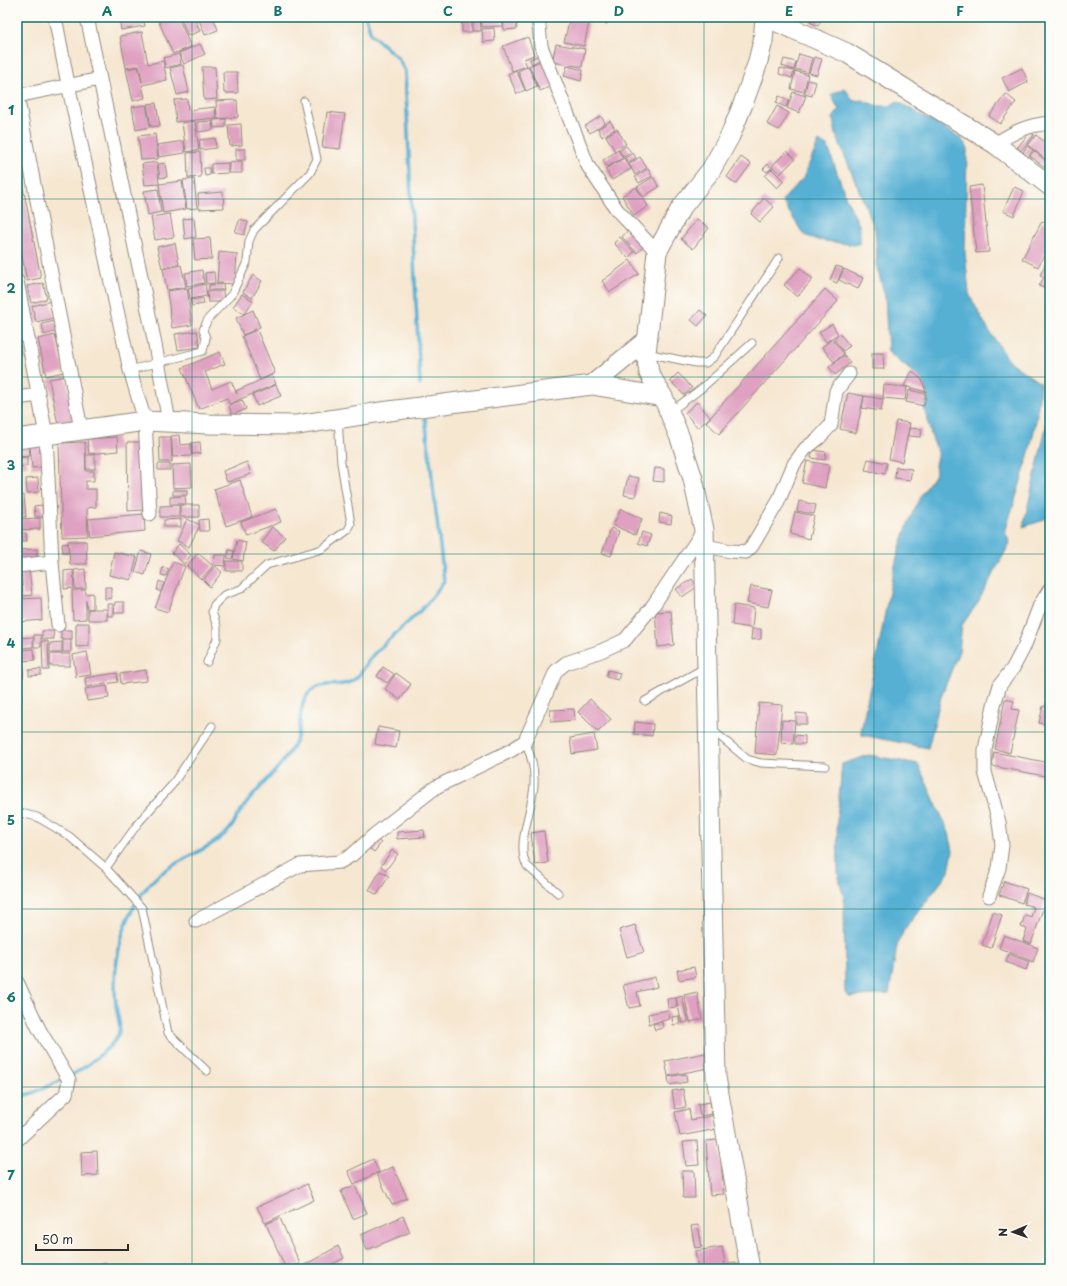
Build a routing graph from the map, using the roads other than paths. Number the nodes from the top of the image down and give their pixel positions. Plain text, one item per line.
1 (56, 17) edge
2 (88, 17) edge
3 (538, 17) edge
4 (766, 17) edge
5 (100, 79) junction
6 (68, 84) junction
7 (17, 96) edge
8 (304, 101) dead end
9 (1050, 123) edge
10 (995, 144) junction
11 (1050, 186) edge
12 (657, 252) junction
13 (779, 258) dead end
14 (17, 282) edge
15 (752, 343) dead end
16 (647, 346) junction
17 (157, 363) junction
18 (130, 370) junction
19 (849, 374) dead end
20 (592, 385) junction
21 (38, 395) junction
22 (17, 398) edge
23 (666, 404) junction
24 (338, 419) junction
25 (145, 421) junction
26 (169, 422) junction
27 (81, 429) junction
28 (46, 435) junction
29 (17, 439) edge
30 (150, 514) dead end
31 (704, 538) junction
32 (52, 562) junction
33 (17, 566) edge
34 (1050, 589) edge
35 (58, 625) dead end
36 (207, 662) dead end
37 (707, 666) junction
38 (645, 701) dead end
39 (212, 726) dead end
40 (708, 727) junction
41 (525, 741) junction
42 (825, 766) dead end
43 (17, 812) edge
44 (106, 868) junction
45 (558, 893) dead end
46 (989, 896) dead end
47 (196, 921) dead end
48 (17, 982) edge
49 (207, 1071) dead end
50 (17, 1140) edge
51 (750, 1269) edge

1 - 6 street
2 - 5 street
3 - 12 street
4 - 10 main road
4 - 12 main road
5 - 6 street
5 - 17 street
6 - 7 street
6 - 18 street
7 - 27 street
8 - 17 lane
9 - 10 street
10 - 11 main road
12 - 16 main road
13 - 16 lane
14 - 21 street
15 - 23 lane
16 - 20 main road
16 - 23 main road
17 - 18 lane
17 - 26 street
18 - 25 street
19 - 31 street
20 - 23 main road
20 - 24 main road
21 - 22 street
21 - 28 street
23 - 31 main road
24 - 26 main road
24 - 36 lane
25 - 26 main road
25 - 27 main road
25 - 30 street
27 - 28 main road
28 - 29 main road
28 - 32 street
31 - 37 main road
31 - 41 street
32 - 33 street
32 - 35 street
34 - 46 street
37 - 38 lane
37 - 40 main road
39 - 44 lane
40 - 42 lane
40 - 51 main road
41 - 45 lane
41 - 47 street
43 - 44 lane
44 - 49 lane
48 - 50 street

